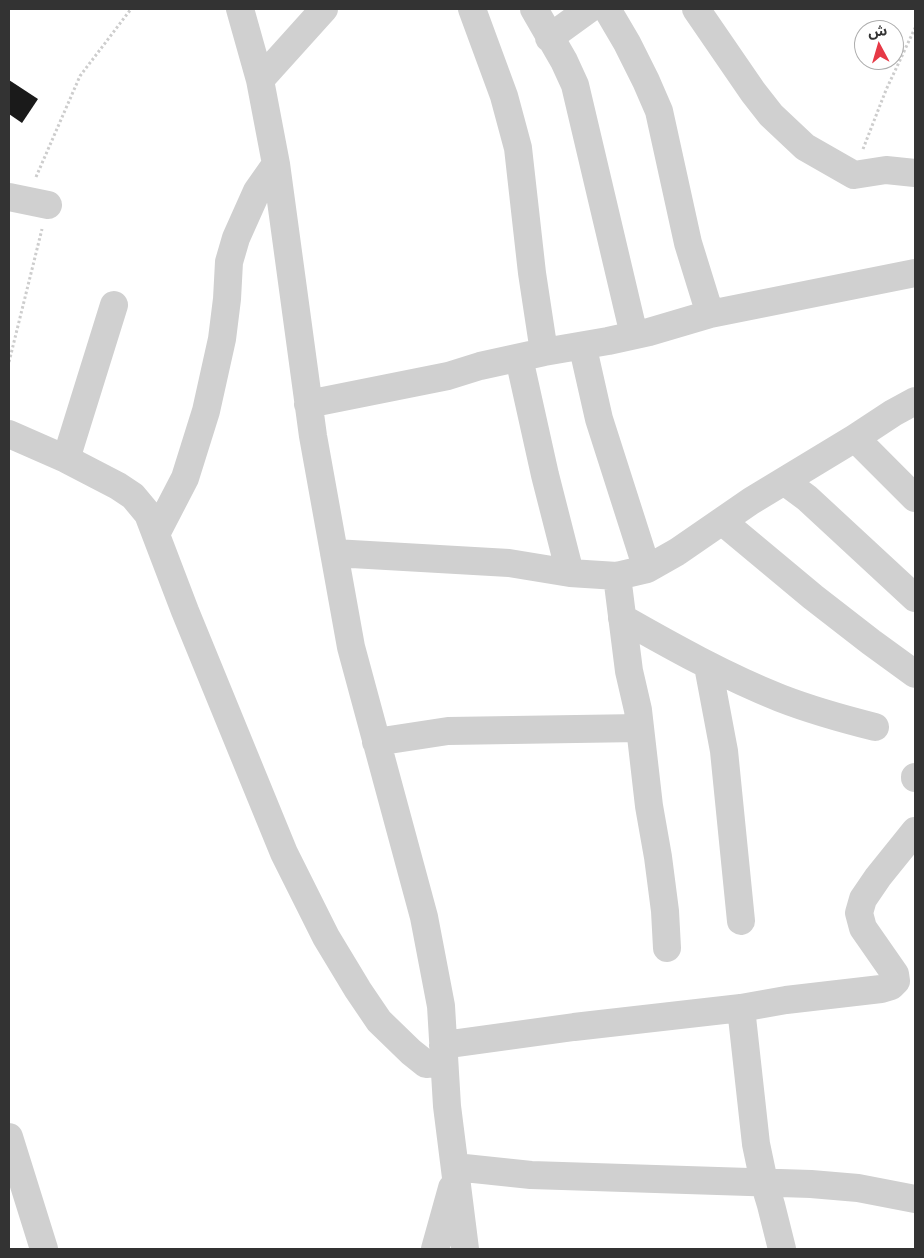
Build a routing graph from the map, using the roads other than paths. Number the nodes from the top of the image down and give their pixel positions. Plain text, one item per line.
1 (240, 9) edge
2 (324, 9) edge
3 (472, 9) edge
4 (534, 9) edge
5 (589, 9) edge
6 (607, 9) edge
7 (696, 9) edge
8 (549, 38) junction
9 (260, 80) junction
10 (276, 164) junction
11 (915, 173) edge
12 (915, 274) edge
13 (114, 305) dead end
14 (710, 314) junction
15 (634, 335) junction
16 (585, 346) junction
17 (531, 355) junction
18 (915, 401) edge
19 (308, 404) junction
20 (9, 434) edge
21 (855, 438) junction
22 (66, 459) junction
23 (784, 481) junction
24 (915, 498) edge
25 (723, 522) junction
26 (156, 534) junction
27 (334, 553) junction
28 (647, 569) junction
29 (570, 573) junction
30 (617, 576) junction
31 (915, 598) edge
32 (622, 618) junction
33 (708, 666) junction
34 (915, 674) edge
35 (875, 727) dead end
36 (640, 728) junction
37 (376, 742) junction
38 (915, 831) edge
39 (741, 921) dead end
40 (667, 948) dead end
41 (741, 1008) junction
42 (444, 1054) junction
43 (9, 1137) edge
44 (456, 1171) junction
45 (764, 1182) junction
46 (915, 1199) edge
47 (44, 1249) edge
48 (435, 1249) edge
49 (464, 1249) edge
50 (782, 1249) edge

1 - 9 street
2 - 9 street
3 - 17 street
4 - 8 street
5 - 8 street
6 - 14 street
7 - 11 street
8 - 15 street
9 - 10 street
10 - 19 street
10 - 26 street
12 - 14 street
13 - 22 street
14 - 15 street
15 - 16 street
16 - 17 street
16 - 28 street
17 - 19 street
17 - 29 street
18 - 21 street
19 - 27 street
20 - 22 street
21 - 23 street
21 - 24 street
22 - 26 street
23 - 25 street
23 - 31 street
25 - 28 street
25 - 34 street
26 - 42 street
27 - 29 street
27 - 37 street
28 - 30 street
29 - 30 street
30 - 32 street
32 - 33 street
32 - 36 street
33 - 35 street
33 - 39 street
36 - 37 street
36 - 40 street
37 - 42 street
38 - 41 street
41 - 42 street
41 - 45 street
42 - 44 street
43 - 47 street
44 - 45 street
44 - 48 street
44 - 49 street
45 - 46 street
45 - 50 street

